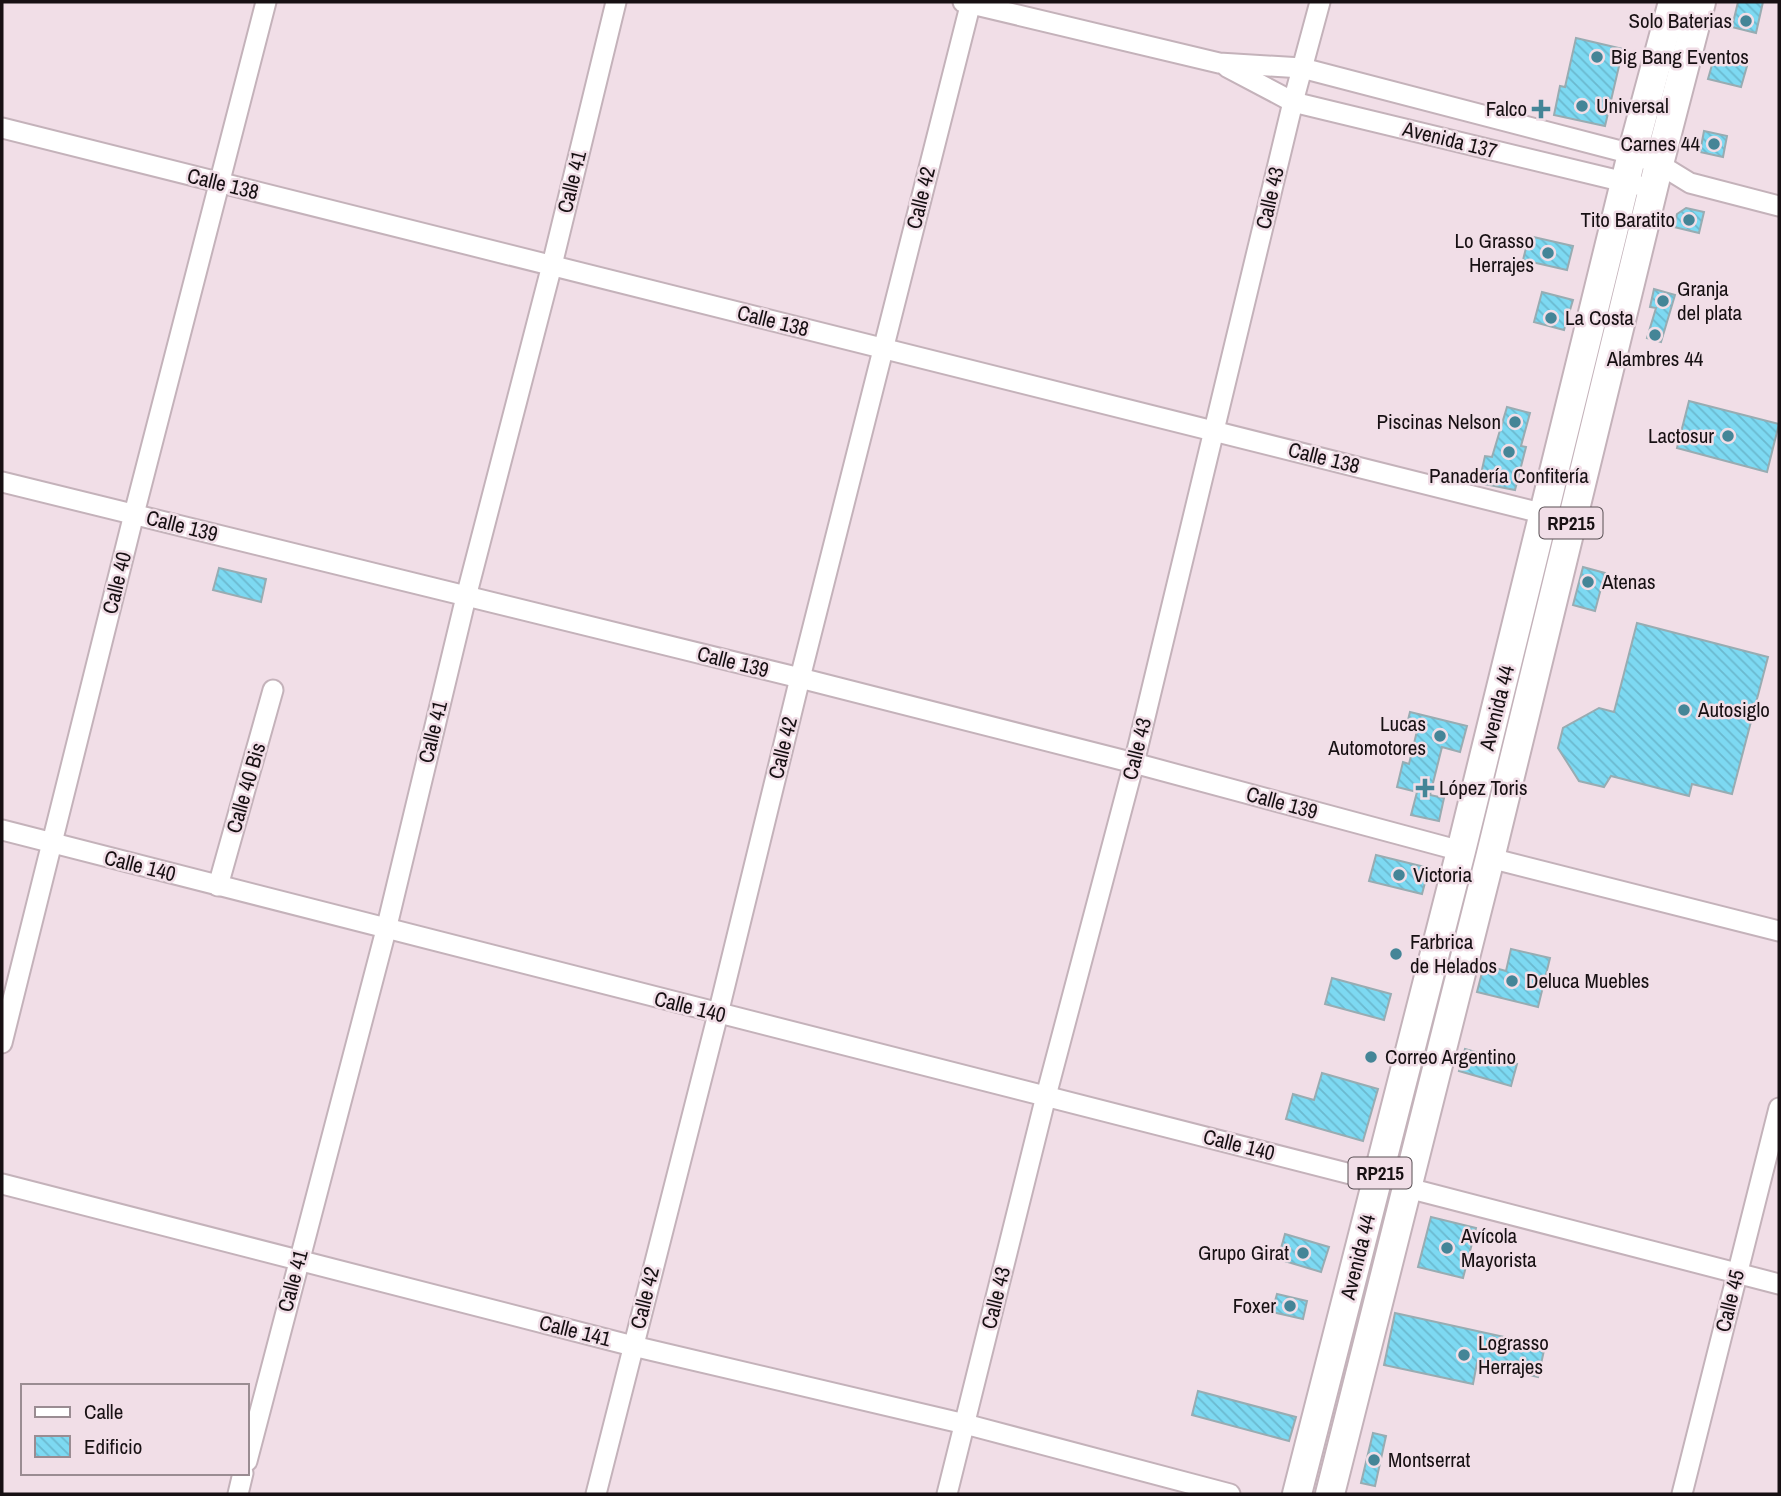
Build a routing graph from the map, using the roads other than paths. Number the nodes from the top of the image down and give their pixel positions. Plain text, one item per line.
1 (265, 2) edge
2 (616, 2) edge
3 (968, 2) edge
4 (1320, 2) edge
5 (1673, 2) edge
6 (1701, 2) edge
7 (1220, 63) junction
8 (1302, 68) junction
9 (1293, 102) junction
10 (2, 128) edge
11 (1632, 154) junction
12 (1656, 176) junction
13 (220, 183) junction
14 (1625, 183) junction
15 (1779, 206) edge
16 (552, 265) junction
17 (883, 349) junction
18 (1215, 430) junction
19 (2, 482) edge
20 (134, 514) junction
21 (1545, 514) junction
22 (466, 597) junction
23 (800, 678) junction
24 (273, 690) dead end
25 (1134, 763) junction
26 (2, 831) edge
27 (52, 843) junction
28 (1461, 851) junction
29 (1490, 858) junction
30 (218, 886) junction
31 (386, 930) junction
32 (1779, 931) edge
33 (718, 1014) junction
34 (2, 1043) edge
35 (1046, 1096) junction
36 (1779, 1108) edge
37 (1378, 1181) junction
38 (2, 1184) edge
39 (1408, 1188) junction
40 (299, 1259) junction
41 (1737, 1273) junction
42 (1779, 1284) edge
43 (633, 1346) junction
44 (965, 1424) junction
45 (248, 1457) edge
46 (243, 1475) edge
47 (238, 1494) edge
48 (596, 1494) edge
49 (947, 1494) edge
50 (1230, 1494) edge
51 (1297, 1494) edge
52 (1331, 1494) edge
53 (1682, 1494) edge

1 - 13 street, Calle 40
2 - 16 street, Calle 41
3 - 7 street, Avenida 137
3 - 17 street, Calle 42
4 - 8 street, Calle 43
5 - 11 highway, Avenida 44 / RP215
6 - 12 highway, Avenida 44 / RP215
7 - 8 street, Avenida 137
7 - 9 street, Avenida 137
8 - 9 street, Calle 43
8 - 11 street, Avenida 137
9 - 14 street, Avenida 137
9 - 18 street, Calle 43
10 - 13 street, Calle 138
11 - 12 street, Avenida 137
11 - 14 highway, Avenida 44 / RP215
12 - 14 street, Avenida 137
12 - 15 street, Avenida 137
12 - 29 highway, Avenida 44 / RP215
13 - 16 street, Calle 138
13 - 20 street, Calle 40
14 - 21 highway, Avenida 44 / RP215
16 - 17 street, Calle 138
16 - 22 street, Calle 41
17 - 18 street, Calle 138
17 - 23 street, Calle 42
18 - 21 street, Calle 138
18 - 25 street, Calle 43
19 - 20 street, Calle 139
20 - 22 street, Calle 139
20 - 27 street, Calle 40
21 - 28 highway, Avenida 44 / RP215
22 - 23 street, Calle 139
22 - 31 street, Calle 41
23 - 25 street, Calle 139
23 - 33 street, Calle 42
24 - 30 street, Calle 40 Bis
25 - 28 street, Calle 139
25 - 35 street, Calle 43
26 - 27 street, Calle 140
27 - 30 street, Calle 140
27 - 34 street, Calle 40
28 - 37 highway, Avenida 44 / RP215
29 - 32 street
29 - 39 highway, Avenida 44 / RP215
30 - 31 street, Calle 140
31 - 33 street, Calle 140
31 - 40 street, Calle 41
33 - 35 street, Calle 140
33 - 43 street, Calle 42
35 - 37 street, Calle 140
35 - 44 street, Calle 43
36 - 41 street, Calle 45
37 - 51 highway, Avenida 44 / RP215
38 - 40 street, Calle 141
39 - 41 street
39 - 52 highway, Avenida 44 / RP215
40 - 43 street, Calle 141
40 - 45 street, Calle 41
41 - 42 street
41 - 53 street, Calle 45
43 - 44 street, Calle 141
43 - 48 street, Calle 42
44 - 49 street, Calle 43
44 - 50 street, Calle 141
46 - 47 street

